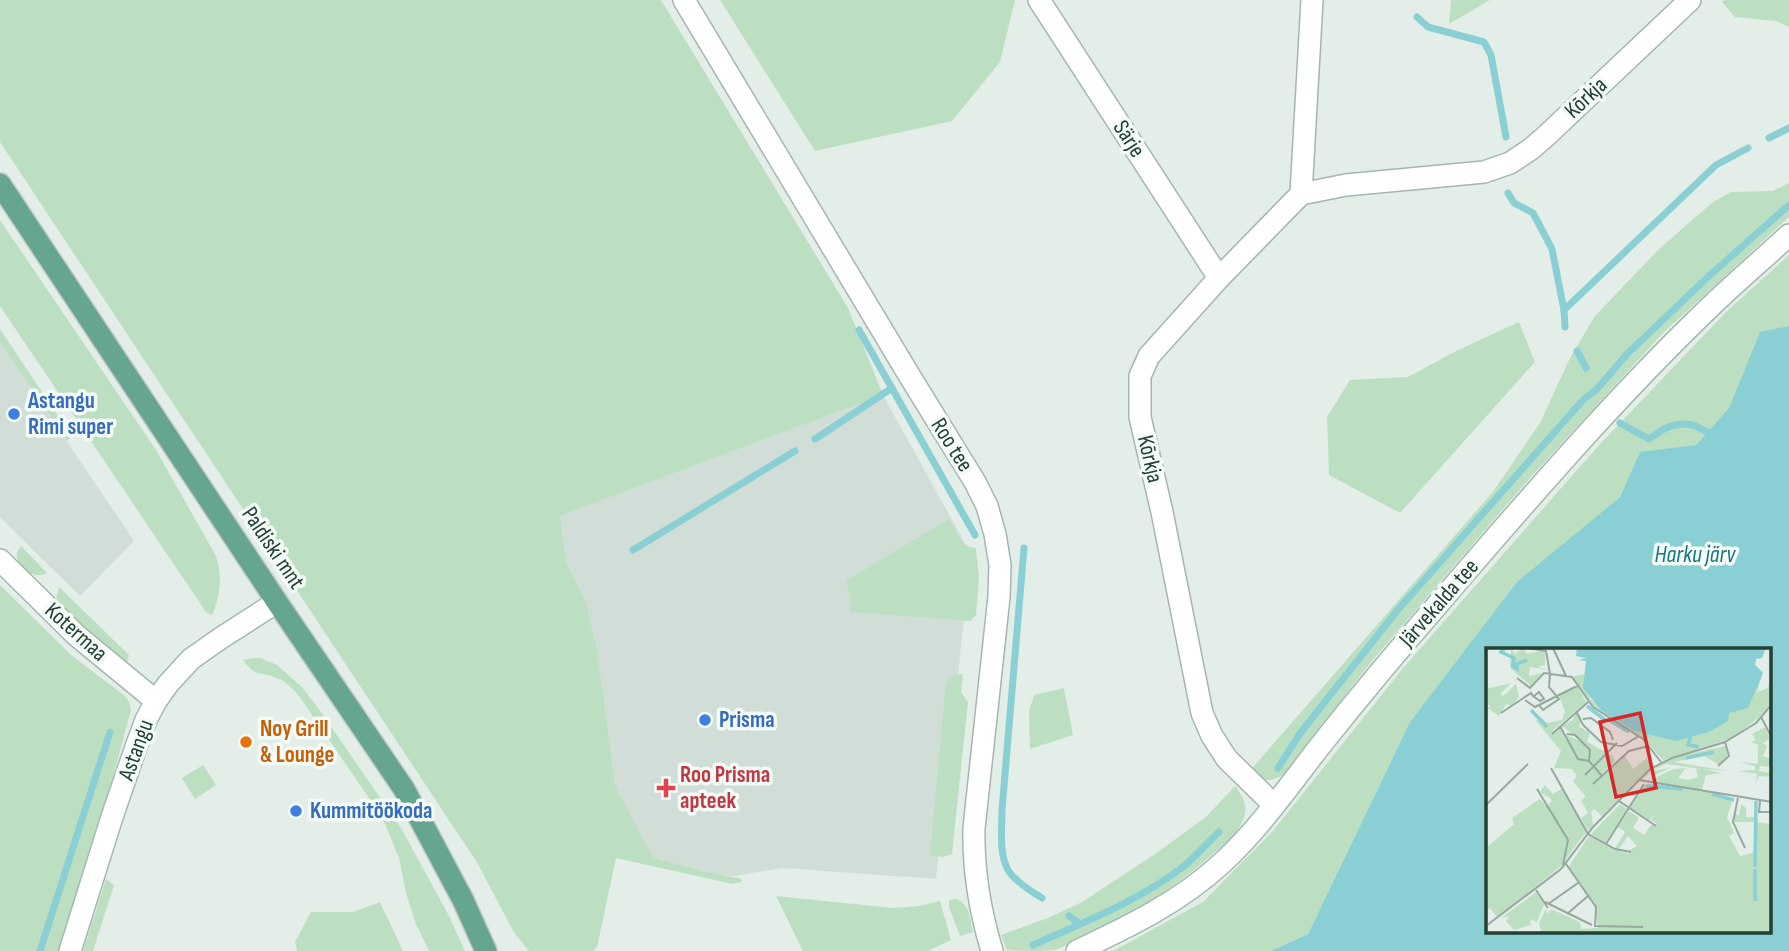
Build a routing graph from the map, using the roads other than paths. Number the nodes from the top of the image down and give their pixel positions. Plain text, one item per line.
1 (684, 0) edge
2 (1039, 0) edge
3 (1312, 0) edge
4 (1690, 0) edge
5 (0, 184) edge
6 (1301, 194) junction
7 (1789, 235) edge
8 (1219, 278) junction
9 (0, 559) edge
10 (277, 603) junction
11 (156, 701) junction
12 (1273, 805) junction
13 (70, 951) edge
14 (486, 951) edge
15 (992, 951) edge
16 (1077, 951) edge

1 - 15 street, Roo tee
2 - 8 street, Särje
3 - 6 street
4 - 6 street, Kõrkja
5 - 10 main road, Paldiski mnt
6 - 8 street, Kõrkja
7 - 12 street, Järvekalda tee
8 - 12 street, Kõrkja
9 - 11 street, Kotermaa
10 - 11 street, Astangu
10 - 14 main road, Paldiski mnt
11 - 13 street, Astangu
12 - 16 street, Järvekalda tee

